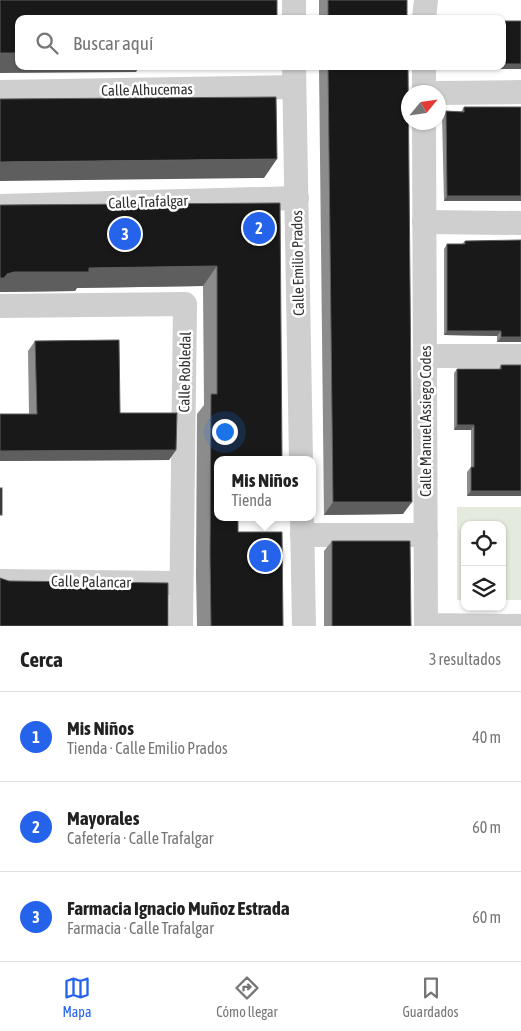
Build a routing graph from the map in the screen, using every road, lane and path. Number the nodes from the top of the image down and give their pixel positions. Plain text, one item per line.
1 (294, 0) edge
2 (426, 0) edge
3 (294, 15) edge
4 (424, 15) edge
5 (424, 70) edge
6 (294, 77) edge
7 (424, 85) edge
8 (0, 92) edge
9 (521, 92) edge
10 (446, 93) edge
11 (424, 130) edge
12 (297, 198) junction
13 (0, 206) edge
14 (424, 222) junction
15 (521, 223) edge
16 (0, 306) edge
17 (425, 356) junction
18 (521, 356) edge
19 (301, 456) edge
20 (302, 526) edge
21 (426, 535) junction
22 (0, 581) edge
23 (183, 583) junction
24 (181, 626) edge
25 (304, 626) edge
26 (521, 626) edge

1 - 3 street
2 - 4 street
5 - 7 street
6 - 8 street, Calle Alhucemas
6 - 12 street, Calle Emilio Prados
9 - 10 street
11 - 14 street, Calle Manuel Assiego Codes
12 - 13 street, Calle Trafalgar
12 - 19 street, Calle Emilio Prados
14 - 15 street
14 - 17 street, Calle Manuel Assiego Codes
16 - 23 street, Calle Robledal
17 - 18 street
17 - 21 street, Calle Manuel Assiego Codes
20 - 21 street
20 - 25 street
21 - 26 street, Calle Manuel Assiego Codes
22 - 23 street, Calle Palancar
23 - 24 street, Calle Robledal

